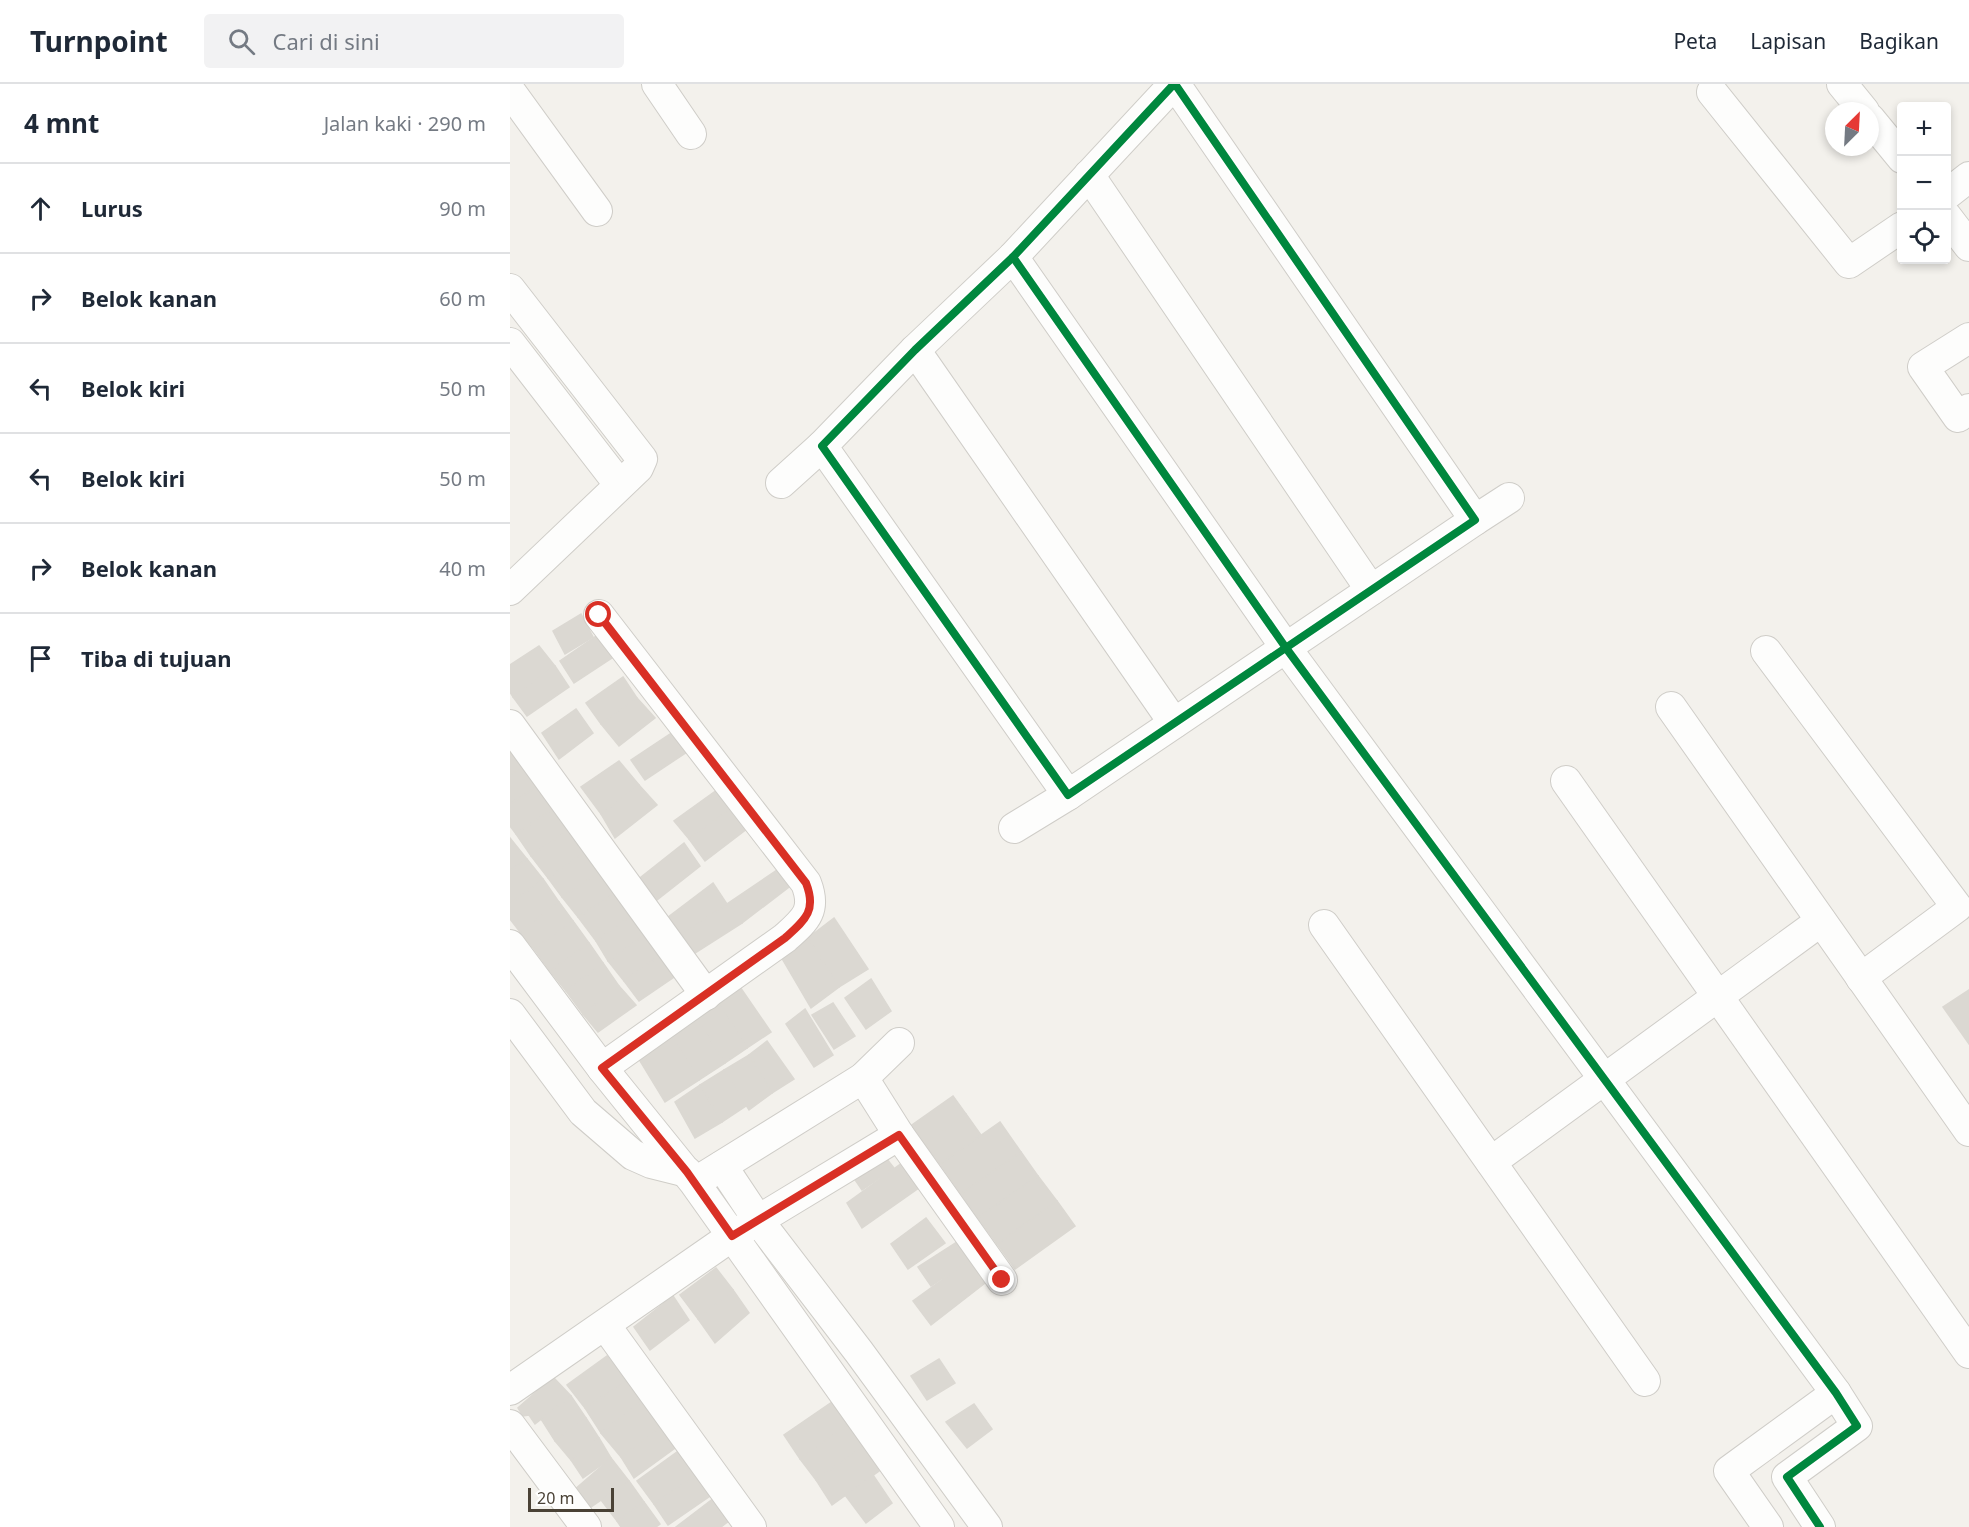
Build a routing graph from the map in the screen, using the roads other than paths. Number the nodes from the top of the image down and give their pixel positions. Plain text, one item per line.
1 (657, 84) edge
2 (1174, 84) edge
3 (1842, 84) edge
4 (510, 91) edge
5 (1712, 92) dead end
6 (1857, 102) edge
7 (1879, 130) edge
8 (691, 134) dead end
9 (1900, 156) edge
10 (1089, 175) junction
11 (1969, 177) edge
12 (1951, 192) edge
13 (597, 211) dead end
14 (1951, 221) edge
15 (1897, 230) edge
16 (1969, 246) edge
17 (1013, 257) junction
18 (510, 289) edge
19 (531, 317) junction
20 (1969, 338) edge
21 (915, 350) junction
22 (512, 357) edge
23 (1969, 409) edge
24 (822, 446) junction
25 (781, 483) dead end
26 (619, 484) junction
27 (1509, 498) dead end
28 (1475, 520) junction
29 (510, 590) edge
30 (1371, 590) junction
31 (599, 615) dead end
32 (1286, 648) junction
33 (1766, 651) dead end
34 (1671, 707) dead end
35 (1174, 723) junction
36 (510, 724) edge
37 (1566, 781) dead end
38 (1068, 795) junction
39 (1014, 828) dead end
40 (1821, 921) junction
41 (1324, 925) dead end
42 (510, 945) edge
43 (1861, 978) junction
44 (706, 995) junction
45 (1718, 996) junction
46 (510, 1014) edge
47 (899, 1043) dead end
48 (602, 1068) junction
49 (863, 1078) junction
50 (1604, 1079) junction
51 (1969, 1131) edge
52 (899, 1135) junction
53 (1491, 1162) junction
54 (722, 1166) junction
55 (691, 1177) junction
56 (758, 1220) junction
57 (732, 1236) junction
58 (1002, 1280) dead end
59 (605, 1325) junction
60 (1969, 1353) edge
61 (1645, 1381) dead end
62 (510, 1390) edge
63 (1836, 1393) junction
64 (510, 1425) edge
65 (963, 1495) junction
66 (930, 1524) edge
67 (586, 1527) edge
68 (751, 1527) edge
69 (987, 1527) edge
70 (1768, 1527) edge
71 (1820, 1527) edge

1 - 8 street
2 - 10 street
2 - 28 street
3 - 6 street
4 - 13 street
5 - 15 street
7 - 9 street
10 - 17 street
10 - 30 street
11 - 12 street
14 - 16 street
17 - 21 street
17 - 32 street
18 - 19 street
19 - 22 street
19 - 26 street
20 - 23 street
21 - 24 street
21 - 35 street
22 - 26 street
24 - 25 street
24 - 38 street
26 - 29 street
27 - 28 street
28 - 30 street
30 - 32 street
31 - 44 street
32 - 35 street
32 - 50 street
33 - 43 street
34 - 40 street
35 - 38 street
36 - 44 street
37 - 45 street
38 - 39 street
40 - 43 street
40 - 45 street
41 - 53 street
42 - 48 street
43 - 51 street
44 - 48 street
45 - 50 street
45 - 60 street
46 - 55 street
47 - 49 street
48 - 55 street
49 - 52 street
49 - 54 street
50 - 53 street
50 - 63 street
52 - 56 street
52 - 58 street
53 - 61 street
54 - 55 street
54 - 56 street
55 - 57 street
56 - 57 street
56 - 65 street
57 - 59 street
57 - 66 street
59 - 62 street
59 - 68 street
63 - 70 street
63 - 71 street
64 - 67 street
65 - 66 street
65 - 69 street

